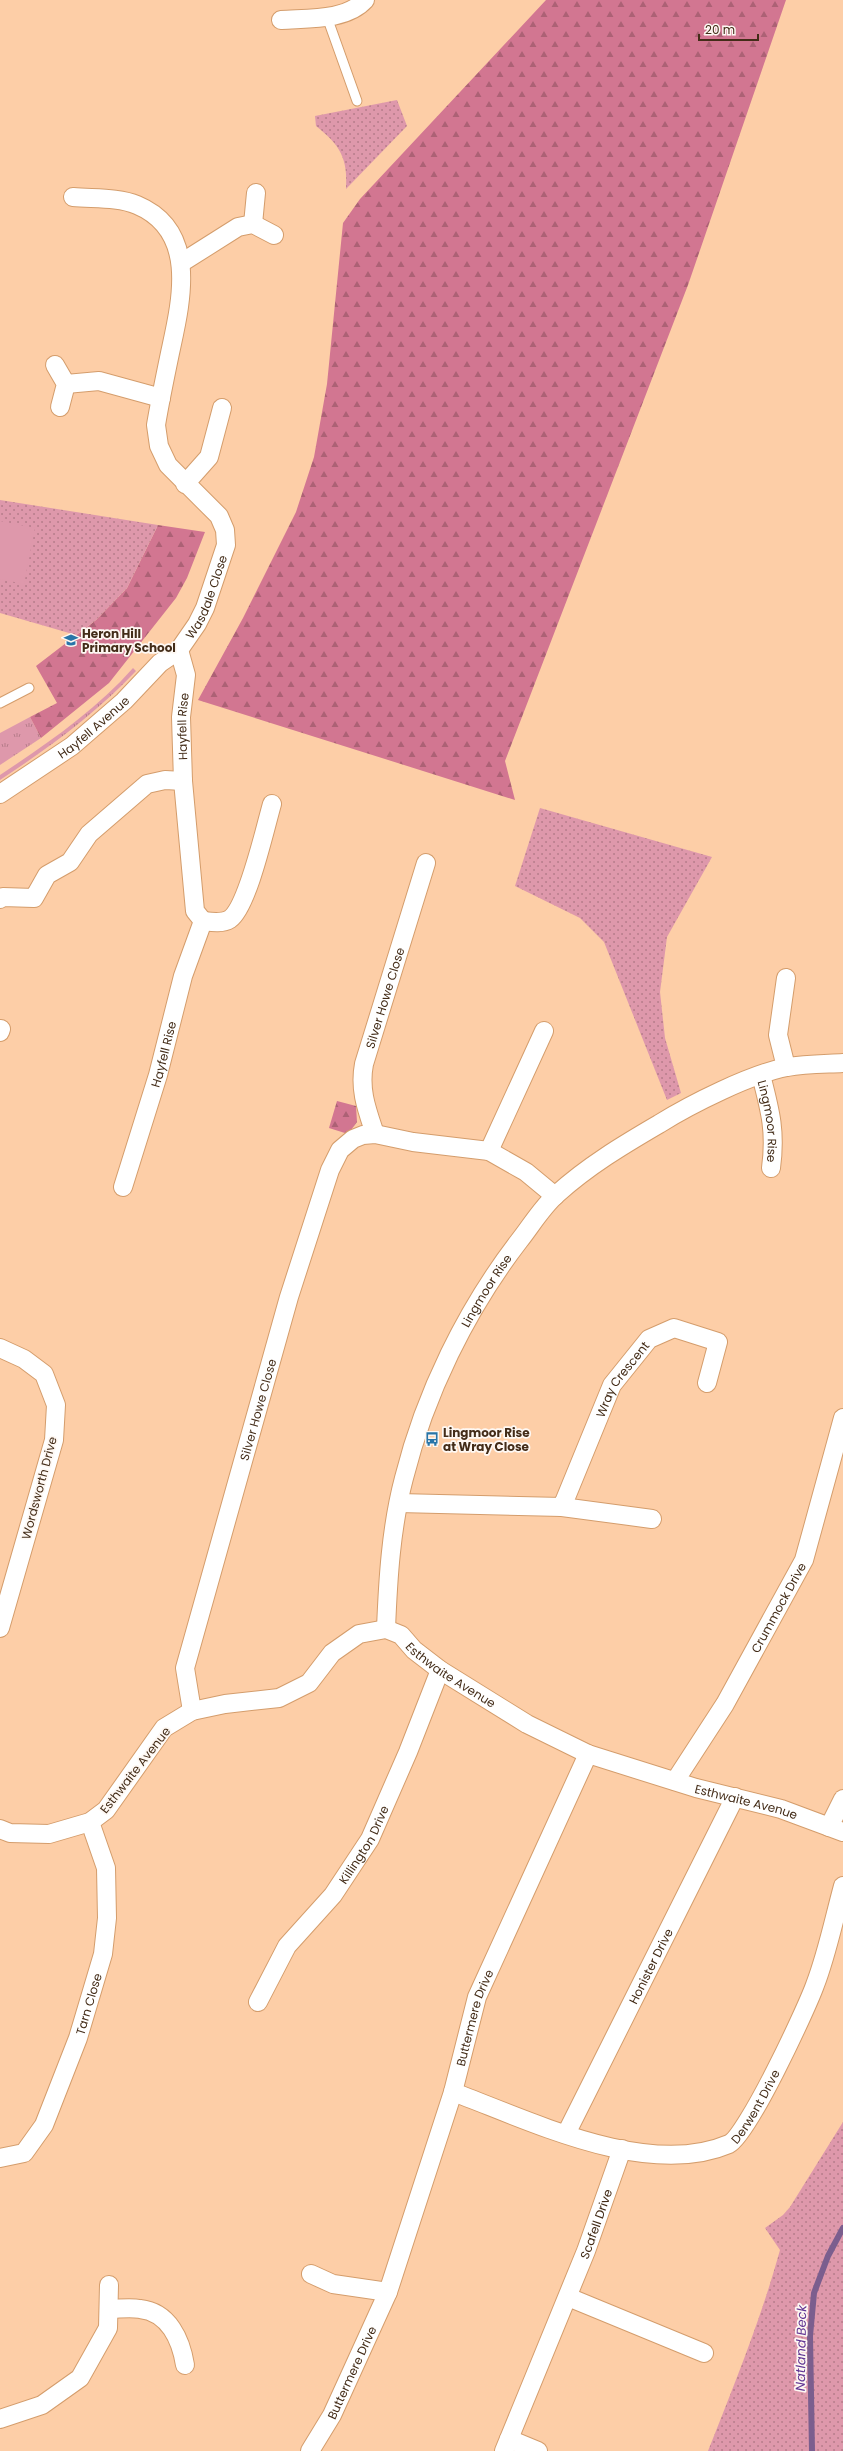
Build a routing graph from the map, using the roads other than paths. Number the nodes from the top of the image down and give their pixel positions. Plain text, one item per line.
1 (365, 0) edge
2 (327, 17) junction
3 (280, 20) dead end
4 (357, 101) dead end
5 (256, 194) dead end
6 (73, 198) dead end
7 (253, 224) junction
8 (274, 235) dead end
9 (181, 262) junction
10 (55, 365) dead end
11 (66, 384) junction
12 (161, 398) junction
13 (60, 407) dead end
14 (222, 408) dead end
15 (185, 484) junction
16 (180, 650) junction
17 (29, 688) dead end
18 (0, 703) edge
19 (183, 781) junction
20 (0, 794) edge
21 (272, 804) dead end
22 (426, 863) dead end
23 (0, 899) edge
24 (203, 921) junction
25 (786, 978) dead end
26 (544, 1031) dead end
27 (843, 1064) edge
28 (786, 1067) junction
29 (761, 1075) junction
30 (375, 1134) junction
31 (489, 1151) junction
32 (771, 1168) dead end
33 (123, 1187) dead end
34 (555, 1196) junction
35 (0, 1348) edge
36 (707, 1384) dead end
37 (843, 1418) edge
38 (399, 1503) junction
39 (562, 1507) junction
40 (652, 1519) dead end
41 (0, 1628) edge
42 (386, 1629) junction
43 (440, 1670) junction
44 (192, 1711) junction
45 (588, 1754) junction
46 (675, 1781) junction
47 (735, 1797) junction
48 (843, 1799) edge
49 (90, 1822) junction
50 (0, 1829) edge
51 (836, 1830) edge
52 (843, 1886) edge
53 (258, 2002) dead end
54 (453, 2092) junction
55 (566, 2134) junction
56 (622, 2150) junction
57 (0, 2158) edge
58 (311, 2274) dead end
59 (110, 2285) dead end
60 (388, 2292) junction
61 (568, 2298) junction
62 (109, 2309) junction
63 (704, 2353) dead end
64 (185, 2365) dead end
65 (0, 2419) edge
66 (506, 2445) edge
67 (310, 2451) edge
68 (538, 2451) edge

1 - 2 street
2 - 3 street
2 - 4 lane
5 - 7 street
6 - 9 street, Wasdale Close
7 - 8 street
7 - 9 street
9 - 12 street, Wasdale Close
10 - 11 street
11 - 12 street
11 - 13 street
12 - 15 street, Wasdale Close
14 - 15 street
15 - 16 street, Wasdale Close
16 - 19 street, Hayfell Rise
16 - 20 street, Hayfell Avenue
17 - 18 lane
19 - 23 street
19 - 24 street, Hayfell Rise
21 - 24 street
22 - 30 street, Silver Howe Close
24 - 33 street, Hayfell Rise
25 - 28 street
26 - 31 street
27 - 28 street, Lingmoor Rise
28 - 29 street, Lingmoor Rise
29 - 32 street, Lingmoor Rise
29 - 34 street, Lingmoor Rise
30 - 31 street, Silver Howe Close
30 - 44 street, Silver Howe Close
31 - 34 street, Silver Howe Close
34 - 38 street, Lingmoor Rise
35 - 41 street, Wordsworth Drive
36 - 39 street, Wray Crescent
37 - 46 street, Crummock Drive
38 - 39 street
38 - 42 street, Lingmoor Rise
39 - 40 street
42 - 43 street, Esthwaite Avenue
42 - 44 street, Esthwaite Avenue
43 - 45 street, Esthwaite Avenue
43 - 53 street, Killington Drive
44 - 49 street, Esthwaite Avenue
45 - 46 street, Esthwaite Avenue
45 - 54 street, Buttermere Drive
46 - 47 street, Esthwaite Avenue
47 - 51 street, Esthwaite Avenue
47 - 55 street, Honister Drive
48 - 51 street
49 - 50 street, Esthwaite Avenue
49 - 57 street, Tarn Close
52 - 56 street, Derwent Drive
54 - 55 street, Derwent Drive
54 - 60 street, Buttermere Drive
55 - 56 street, Derwent Drive
56 - 61 street, Scafell Drive
58 - 60 street
59 - 62 street
60 - 67 street, Buttermere Drive
61 - 63 street
61 - 66 street, Scafell Drive
62 - 64 street
62 - 65 street
66 - 68 street, Scafell Drive

